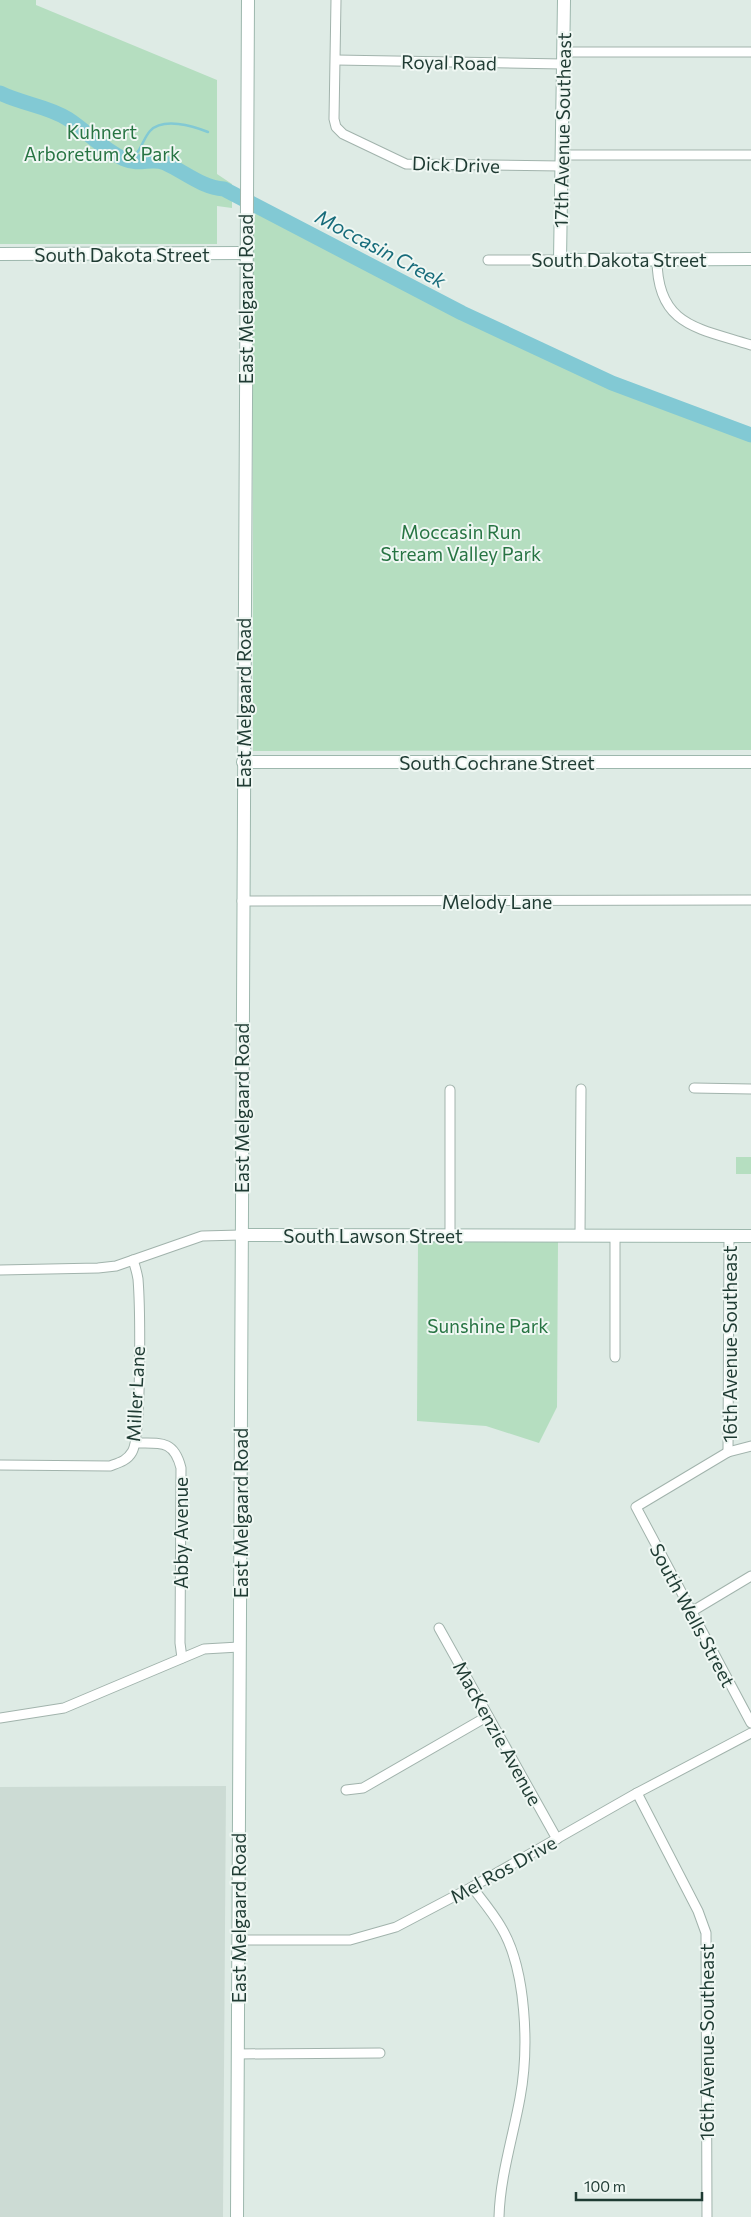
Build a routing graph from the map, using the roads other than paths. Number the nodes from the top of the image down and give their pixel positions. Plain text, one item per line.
1 (248, 0) edge
2 (336, 0) edge
3 (564, 0) edge
4 (751, 52) edge
5 (563, 58) junction
6 (336, 60) junction
7 (751, 155) edge
8 (562, 160) junction
9 (245, 253) junction
10 (0, 254) edge
11 (657, 259) junction
12 (751, 259) edge
13 (488, 260) dead end
14 (560, 260) junction
15 (751, 345) edge
16 (243, 762) junction
17 (751, 762) edge
18 (751, 900) edge
19 (242, 902) junction
20 (694, 1088) dead end
21 (581, 1089) dead end
22 (751, 1089) edge
23 (450, 1090) dead end
24 (241, 1235) junction
25 (580, 1235) junction
26 (450, 1236) junction
27 (615, 1236) junction
28 (729, 1236) junction
29 (751, 1236) edge
30 (133, 1260) junction
31 (0, 1270) edge
32 (615, 1358) dead end
33 (136, 1443) junction
34 (751, 1446) edge
35 (728, 1452) junction
36 (0, 1465) edge
37 (751, 1576) edge
38 (691, 1612) junction
39 (440, 1628) dead end
40 (239, 1647) junction
41 (182, 1658) junction
42 (488, 1716) junction
43 (0, 1718) edge
44 (751, 1723) edge
45 (751, 1734) edge
46 (346, 1790) dead end
47 (637, 1793) junction
48 (557, 1839) junction
49 (472, 1887) junction
50 (238, 1940) junction
51 (380, 2053) dead end
52 (237, 2054) junction
53 (236, 2217) edge
54 (499, 2217) edge
55 (707, 2217) edge

1 - 9 main road, East Melgaard Road
2 - 6 street, Dick Drive
3 - 5 main road, 17th Avenue Southeast
4 - 5 street, Royal Road
5 - 6 street, Royal Road
5 - 8 main road, 17th Avenue Southeast
6 - 8 street, Dick Drive
7 - 8 street, Dick Drive
8 - 14 main road, 17th Avenue Southeast
9 - 10 main road, South Dakota Street
9 - 16 main road, East Melgaard Road
11 - 12 main road, South Dakota Street
11 - 14 main road, South Dakota Street
11 - 15 street
13 - 14 street, South Dakota Street
16 - 17 main road, South Cochrane Street
16 - 19 main road, East Melgaard Road
18 - 19 street, Melody Lane
19 - 24 main road, East Melgaard Road
20 - 22 street
21 - 25 street
23 - 26 street
24 - 26 main road, South Lawson Street
24 - 30 street, South Lawson Street
24 - 40 main road, East Melgaard Road
25 - 26 main road, South Lawson Street
25 - 27 main road, South Lawson Street
27 - 28 main road, South Lawson Street
27 - 32 street
28 - 29 main road, South Lawson Street
28 - 35 street, 16th Avenue Southeast
30 - 31 street, South Lawson Street
30 - 33 street, Miller Lane
33 - 36 street, Miller Lane
33 - 41 street, Abby Avenue
34 - 35 street
35 - 38 street, South Wells Street
37 - 38 street
38 - 44 street, South Wells Street
39 - 42 street, MacKenzie Avenue
40 - 41 street
40 - 50 main road, East Melgaard Road
41 - 43 street
42 - 46 street
42 - 48 street, MacKenzie Avenue
45 - 47 street, Mel Ros Drive
47 - 48 street, Mel Ros Drive
47 - 55 street, 16th Avenue Southeast
48 - 49 street, Mel Ros Drive
49 - 50 street, Mel Ros Drive
49 - 54 street
50 - 52 main road, East Melgaard Road
51 - 52 street
52 - 53 main road, East Melgaard Road

